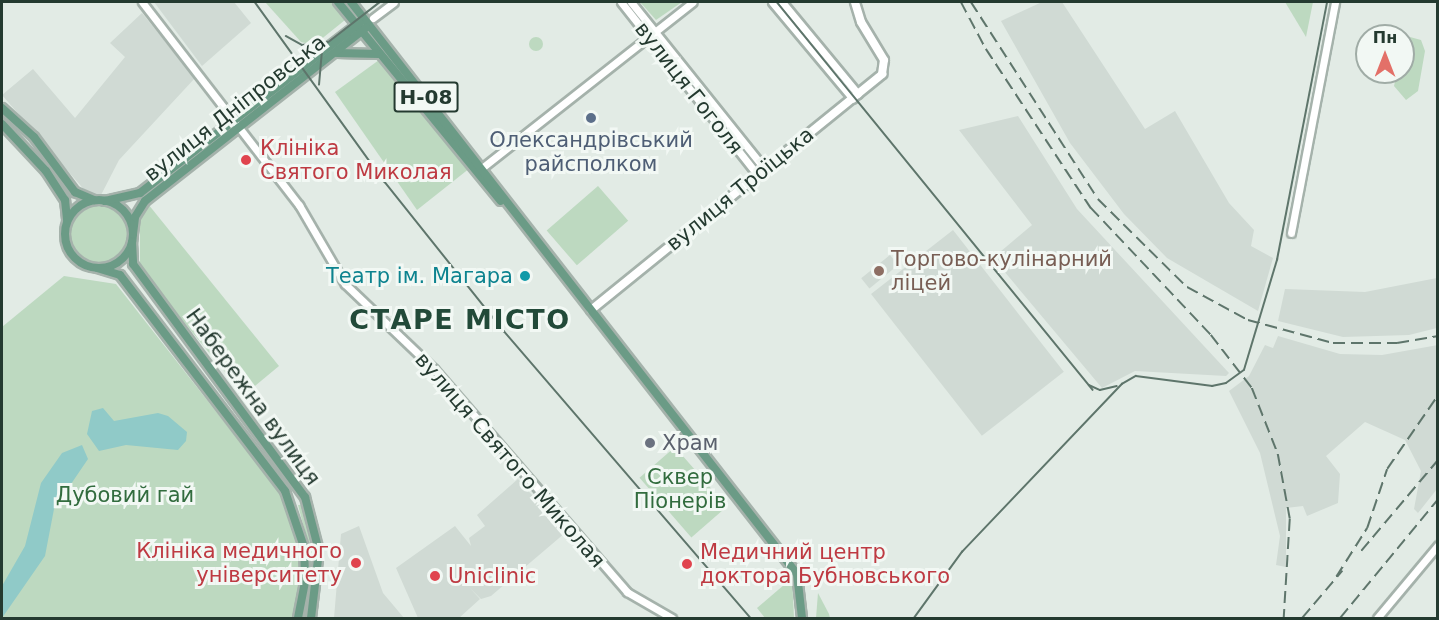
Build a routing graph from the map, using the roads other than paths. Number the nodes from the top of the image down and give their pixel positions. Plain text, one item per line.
1 (142, 2) edge
2 (339, 2) edge
3 (351, 2) edge
4 (394, 2) edge
5 (621, 2) edge
6 (631, 2) edge
7 (693, 2) edge
8 (772, 2) edge
9 (782, 2) edge
10 (855, 2) edge
11 (1335, 2) edge
12 (370, 21) junction
13 (360, 28) junction
14 (652, 34) junction
15 (333, 54) junction
16 (379, 54) junction
17 (856, 97) junction
18 (2, 108) edge
19 (19, 123) junction
20 (236, 123) junction
21 (2, 124) edge
22 (9, 131) junction
23 (33, 137) junction
24 (22, 144) junction
25 (480, 170) junction
26 (761, 171) junction
27 (101, 201) junction
28 (67, 225) junction
29 (1291, 233) dead end
30 (133, 238) junction
31 (97, 268) junction
32 (591, 310) junction
33 (1437, 545) edge
34 (804, 607) junction
35 (298, 618) edge
36 (311, 618) edge
37 (672, 618) edge
38 (802, 618) edge
39 (807, 618) edge
40 (1377, 618) edge

1 - 20 street, вулиця Святого Миколая
2 - 13 main road, Н-08
3 - 12 main road, Н-08
4 - 12 street, вулиця Дніпровська
5 - 14 street, вулиця Гоголя
6 - 14 street, вулиця Гоголя
7 - 14 street
8 - 17 street
9 - 17 street
10 - 17 main road, вулиця Троїцька
11 - 29 street
12 - 13 main road, вулиця Дніпровська
12 - 25 main road, Н-08
13 - 15 main road, вулиця Дніпровська
13 - 16 main road, Н-08
13 - 20 main road, вулиця Дніпровська
14 - 25 street
14 - 26 street, вулиця Гоголя
15 - 16 main road
15 - 20 main road, вулиця Дніпровська
16 - 25 main road, Н-08
17 - 26 main road, вулиця Троїцька
18 - 19 main road
19 - 22 main road
19 - 23 main road
20 - 27 main road, вулиця Дніпровська
20 - 30 main road, вулиця Дніпровська
20 - 37 street, вулиця Святого Миколая
21 - 22 main road
22 - 24 main road
23 - 24 main road
23 - 27 main road
24 - 28 main road
25 - 32 main road, Н-08
26 - 32 main road, вулиця Троїцька
27 - 28 main road
27 - 30 main road
28 - 31 main road
30 - 31 main road
30 - 36 main road, Набережна вулиця
31 - 35 main road
32 - 34 main road, Н-08
33 - 40 street
34 - 38 main road, Н-08
34 - 39 main road, Н-08

